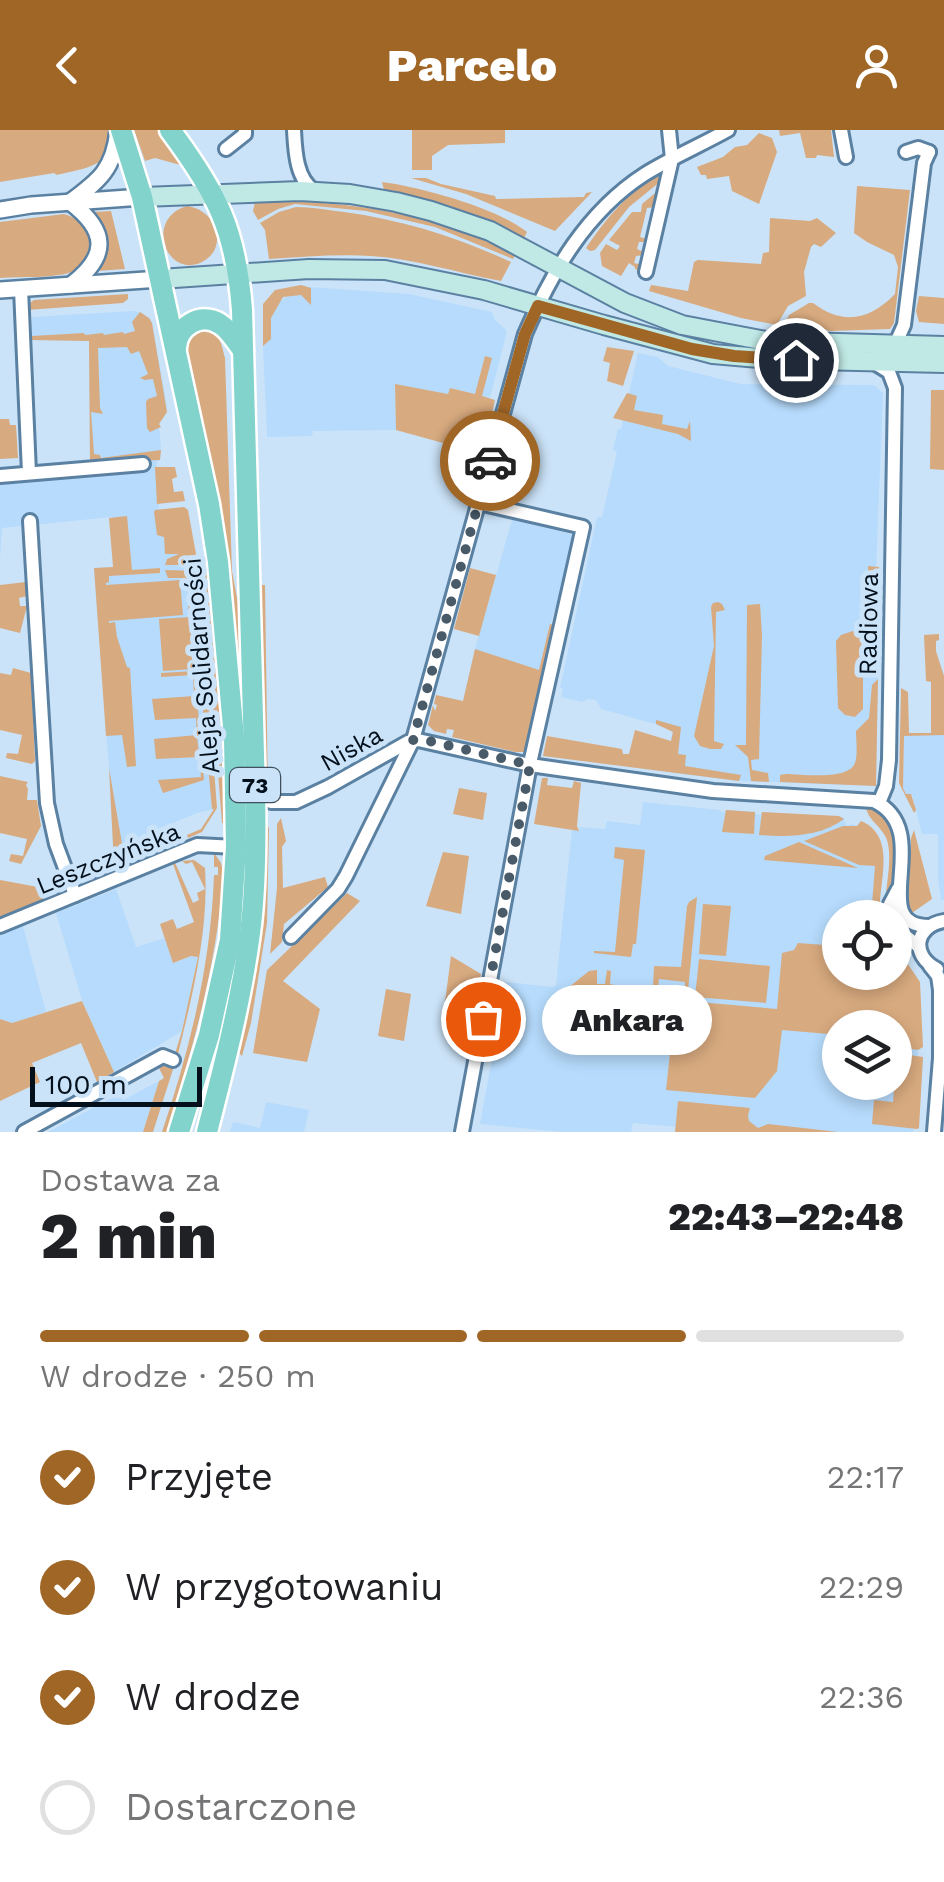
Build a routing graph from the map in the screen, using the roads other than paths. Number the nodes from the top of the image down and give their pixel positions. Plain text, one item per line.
1 (120, 130) edge
2 (170, 130) edge
3 (245, 130) edge
4 (669, 130) edge
5 (728, 130) edge
6 (840, 130) edge
7 (294, 137) edge
8 (226, 149) dead end
9 (906, 152) dead end
10 (846, 156) dead end
11 (672, 159) junction
12 (317, 192) junction
13 (214, 195) junction
14 (142, 197) junction
15 (70, 202) junction
16 (0, 210) edge
17 (558, 266) junction
18 (646, 272) dead end
19 (239, 274) junction
20 (160, 279) junction
21 (71, 285) junction
22 (20, 289) junction
23 (0, 290) edge
24 (538, 306) junction
25 (895, 345) junction
26 (944, 346) edge
27 (176, 348) junction
28 (243, 350) junction
29 (872, 362) junction
30 (944, 363) edge
31 (143, 464) dead end
32 (29, 473) junction
33 (0, 476) edge
34 (478, 503) junction
35 (30, 521) dead end
36 (413, 740) junction
37 (530, 765) junction
38 (255, 793) junction
39 (879, 803) junction
40 (236, 847) junction
41 (899, 887) junction
42 (74, 896) junction
43 (892, 900) edge
44 (944, 921) edge
45 (0, 926) edge
46 (929, 926) junction
47 (290, 937) dead end
48 (912, 941) edge
49 (919, 947) junction
50 (937, 968) edge
51 (173, 1060) dead end
52 (463, 1125) edge
53 (24, 1132) edge
54 (180, 1132) edge
55 (207, 1132) edge
56 (934, 1132) edge

1 - 14 main road, 73
1 - 15 street
2 - 13 main road, 73
3 - 8 street
4 - 11 street
5 - 11 street
6 - 10 street
7 - 12 street
9 - 25 street
11 - 17 street
11 - 18 street
12 - 13 main road
12 - 17 main road
13 - 14 main road
13 - 19 main road, 73
14 - 15 street
14 - 20 main road, Aleja Solidarności / 73
15 - 16 street
15 - 21 street
17 - 24 street
17 - 25 main road
19 - 20 main road
19 - 24 main road
19 - 28 main road, Aleja Solidarności / 73
20 - 21 street
20 - 27 main road, Aleja Solidarności / 73
21 - 22 street
22 - 23 street
22 - 32 street
24 - 29 main road
24 - 34 street
25 - 26 main road
27 - 28 main road
27 - 40 main road, Aleja Solidarności / 73
28 - 38 main road, Aleja Solidarności / 73
29 - 30 main road
29 - 39 street, Radiowa
31 - 32 street
32 - 33 street
34 - 36 street
34 - 37 street
35 - 42 street
36 - 37 street, Niska
36 - 38 street, Niska
36 - 47 street
37 - 39 street, Niska
37 - 52 street
38 - 55 main road, Aleja Solidarności / 73
39 - 41 street
40 - 42 street, Leszczyńska
40 - 54 main road, Aleja Solidarności / 73
41 - 43 street
41 - 46 street
42 - 45 street, Leszczyńska
44 - 46 street
46 - 49 street
48 - 49 street
49 - 50 street
50 - 56 street
51 - 53 street

